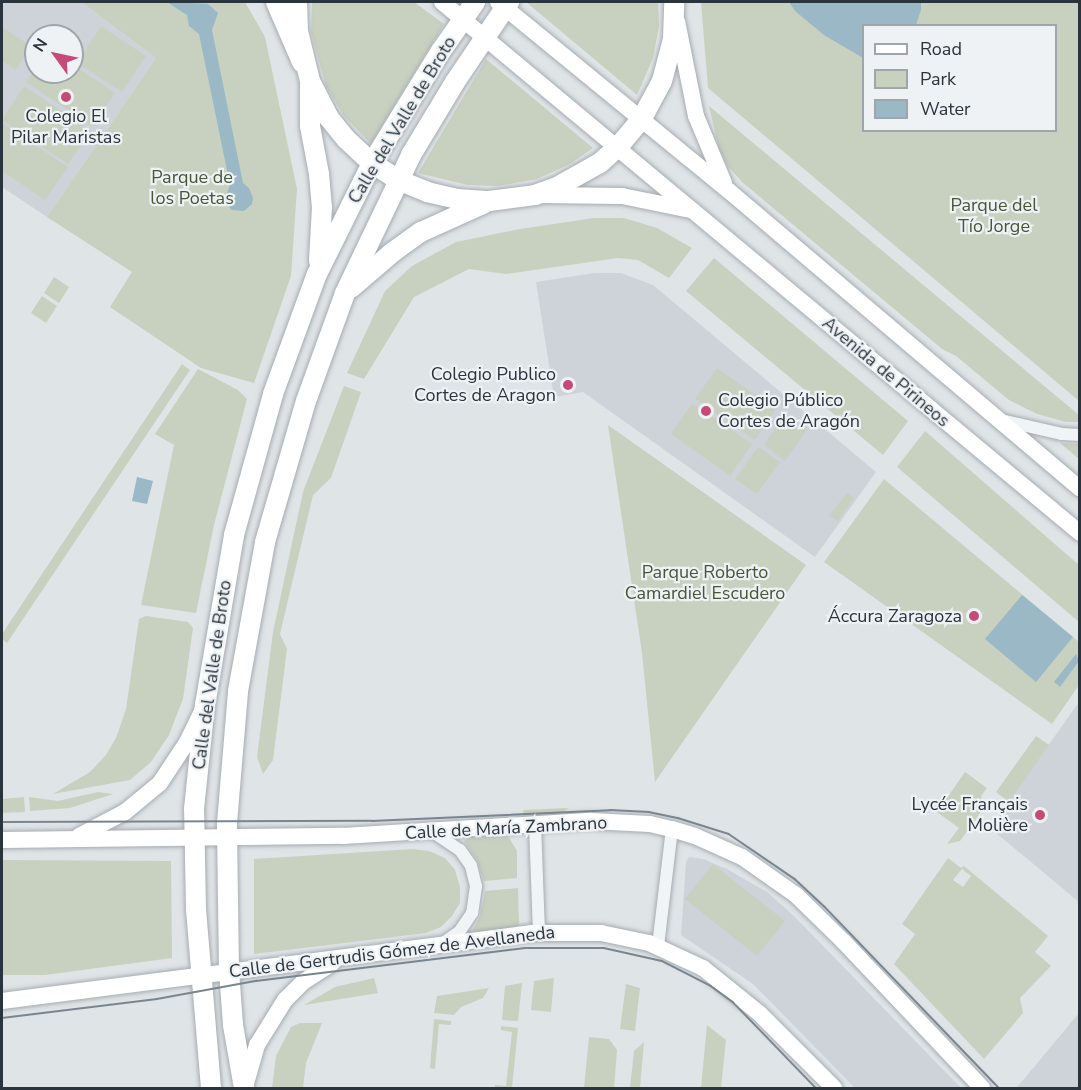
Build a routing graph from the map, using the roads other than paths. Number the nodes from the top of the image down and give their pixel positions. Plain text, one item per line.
1 (277, 2) edge
2 (297, 2) edge
3 (442, 2) edge
4 (475, 2) edge
5 (504, 4) edge
6 (675, 6) edge
7 (463, 18) junction
8 (485, 37) junction
9 (307, 72) junction
10 (641, 120) junction
11 (618, 147) junction
12 (372, 163) junction
13 (398, 180) junction
14 (729, 191) junction
15 (535, 195) junction
16 (489, 201) junction
17 (693, 210) junction
18 (317, 274) junction
19 (345, 293) junction
20 (997, 419) junction
21 (1080, 435) edge
22 (1080, 489) edge
23 (1080, 533) edge
24 (205, 705) junction
25 (535, 824) junction
26 (672, 829) junction
27 (433, 832) junction
28 (73, 838) junction
29 (194, 839) junction
30 (227, 839) junction
31 (2, 840) edge
32 (539, 932) junction
33 (658, 946) junction
34 (431, 948) junction
35 (338, 959) junction
36 (229, 971) junction
37 (200, 975) junction
38 (3, 1000) edge
39 (210, 1089) edge
40 (245, 1089) edge
41 (834, 1089) edge
42 (982, 1089) edge

1 - 9 highway
2 - 9 main road, Avenida de Pirineos
3 - 7 main road, Avenida de Pirineos
4 - 7 main road, Calle del Valle de Broto
5 - 8 main road, Calle del Valle de Broto
5 - 10 main road, Avenida de Pirineos
6 - 10 main road, Avenida de Pirineos
6 - 14 main road, Avenida de Pirineos
7 - 8 main road, Avenida de Pirineos
7 - 12 main road, Calle del Valle de Broto
8 - 11 main road, Avenida de Pirineos
8 - 13 main road, Calle del Valle de Broto
9 - 12 main road, Avenida de Pirineos
9 - 18 main road, Calle del Valle de Broto
10 - 11 main road, Avenida de Pirineos
10 - 14 main road, Avenida de Pirineos
11 - 15 main road, Avenida de Pirineos
11 - 17 main road, Avenida de Pirineos
12 - 13 main road, Avenida de Pirineos
12 - 18 main road, Calle del Valle de Broto
13 - 16 main road, Avenida de Pirineos
13 - 19 main road, Calle del Valle de Broto
14 - 20 main road, Avenida de Pirineos
15 - 16 main road, Avenida de Pirineos
15 - 17 main road, Avenida de Pirineos
16 - 19 main road, Calle del Valle de Broto
17 - 23 main road, Avenida de Pirineos
18 - 24 main road, Calle del Valle de Broto
19 - 30 main road, Calle del Valle de Broto
20 - 21 street
20 - 22 main road, Avenida de Pirineos
24 - 28 main road
24 - 29 main road, Calle del Valle de Broto
25 - 26 main road, Calle de María Zambrano
25 - 27 main road, Calle de María Zambrano
25 - 32 street
26 - 33 street
26 - 42 main road, Calle de María Zambrano
27 - 30 main road, Calle de María Zambrano
27 - 34 street
28 - 29 main road, Calle de María Zambrano
28 - 31 main road, Calle de María Zambrano
29 - 30 main road, Calle de María Zambrano
29 - 37 main road, Calle del Valle de Broto
30 - 36 main road, Calle del Valle de Broto
32 - 33 main road, Calle de Gertrudis Gómez de Avellaneda
32 - 34 main road, Calle de Gertrudis Gómez de Avellaneda
33 - 41 main road, Calle de Gertrudis Gómez de Avellaneda
34 - 35 main road, Calle de Gertrudis Gómez de Avellaneda
35 - 36 main road, Calle de Gertrudis Gómez de Avellaneda
35 - 40 main road
36 - 37 main road, Calle de Gertrudis Gómez de Avellaneda
36 - 40 main road, Calle del Valle de Broto
37 - 38 main road, Calle de Gertrudis Gómez de Avellaneda
37 - 39 main road, Calle del Valle de Broto

